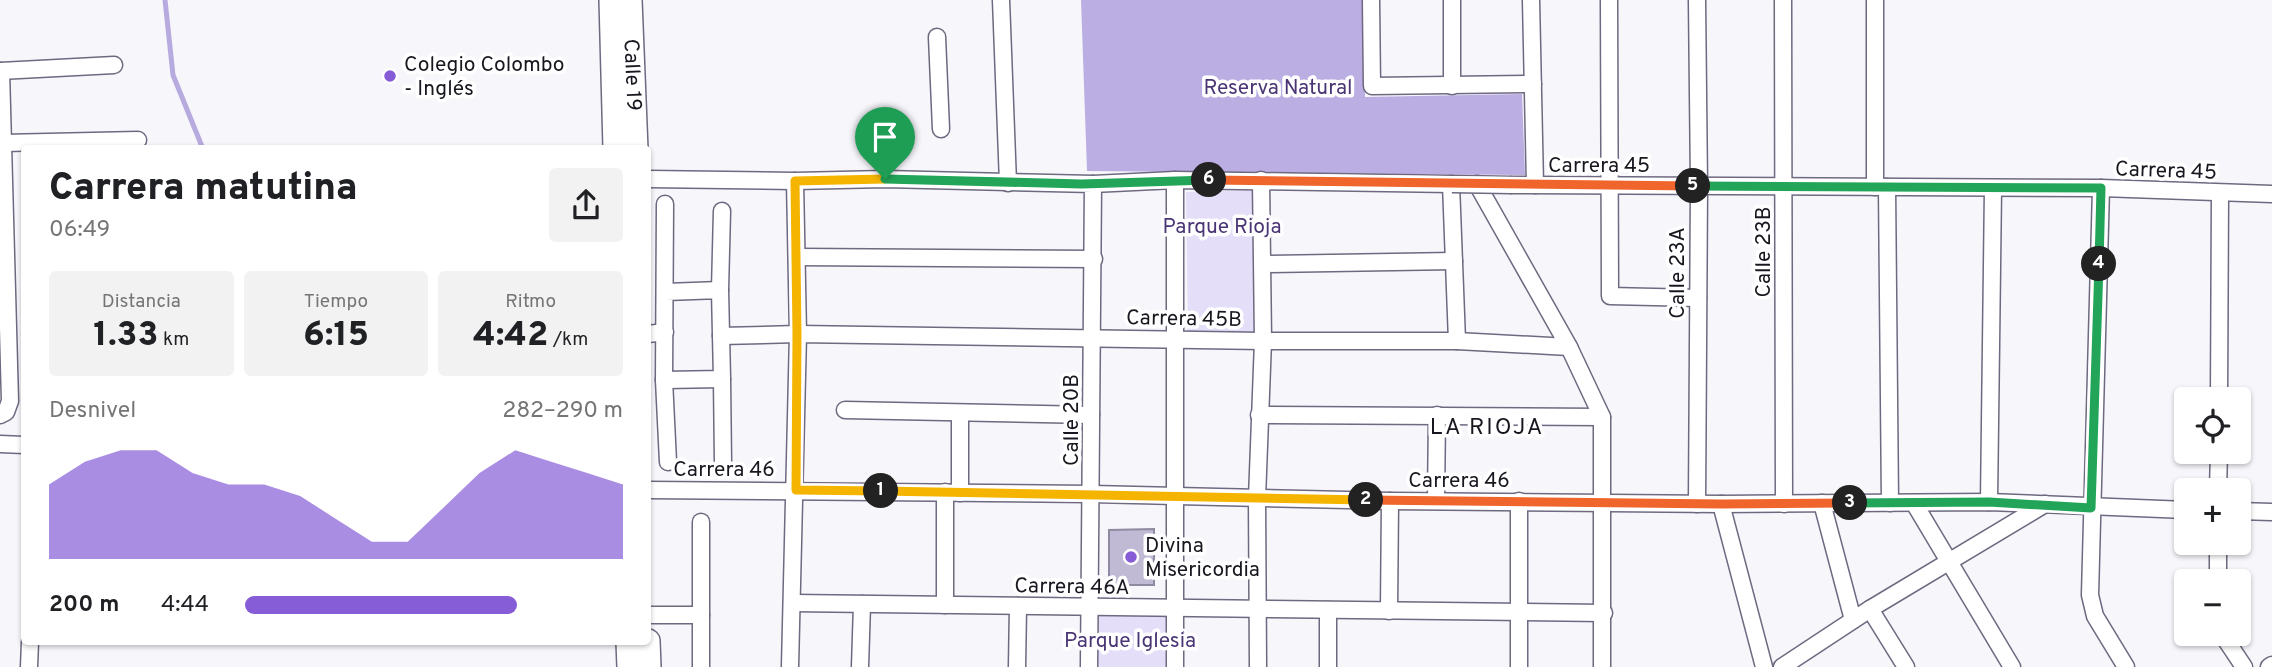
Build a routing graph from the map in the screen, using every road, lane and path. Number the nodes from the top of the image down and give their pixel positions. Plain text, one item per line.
1 (611, 0) edge
2 (630, 0) edge
3 (1001, 0) edge
4 (1371, 0) edge
5 (1451, 0) edge
6 (1531, 0) edge
7 (1609, 0) edge
8 (1697, 0) edge
9 (1783, 0) edge
10 (1875, 0) edge
11 (937, 37) dead end
12 (114, 65) dead end
13 (1, 71) edge
14 (1533, 84) junction
15 (1452, 86) junction
16 (941, 129) dead end
17 (138, 140) dead end
18 (3, 143) junction
19 (615, 145) edge
20 (636, 145) edge
21 (651, 179) edge
22 (1175, 180) junction
23 (1261, 180) junction
24 (795, 181) junction
25 (1009, 183) junction
26 (1088, 184) junction
27 (1452, 184) junction
28 (1478, 184) dead end
29 (1535, 185) junction
30 (1610, 186) junction
31 (1699, 186) junction
32 (1784, 187) junction
33 (1881, 187) junction
34 (1993, 188) junction
35 (2101, 188) junction
36 (2220, 193) junction
37 (2272, 194) edge
38 (665, 204) dead end
39 (722, 211) dead end
40 (797, 257) junction
41 (1094, 259) junction
42 (1454, 261) junction
43 (1263, 264) junction
44 (720, 290) junction
45 (666, 292) junction
46 (1698, 298) junction
47 (665, 332) junction
48 (651, 334) edge
49 (797, 334) junction
50 (722, 336) junction
51 (1093, 338) junction
52 (1173, 339) junction
53 (1263, 341) junction
54 (1457, 341) junction
55 (1569, 347) junction
56 (722, 379) junction
57 (664, 380) junction
58 (2219, 387) edge
59 (845, 411) dead end
60 (960, 413) junction
61 (0, 415) edge
62 (1091, 415) junction
63 (1259, 415) junction
64 (1437, 415) junction
65 (1602, 417) junction
66 (0, 444) edge
67 (21, 445) edge
68 (668, 462) dead end
69 (723, 464) dead end
70 (796, 490) junction
71 (651, 491) edge
72 (952, 493) junction
73 (1092, 494) junction
74 (1174, 496) junction
75 (1257, 498) junction
76 (1391, 500) junction
77 (1436, 500) junction
78 (1519, 501) junction
79 (1604, 502) junction
80 (1914, 502) junction
81 (1989, 502) junction
82 (1822, 503) junction
83 (1890, 503) junction
84 (1697, 504) junction
85 (1721, 504) junction
86 (1784, 504) junction
87 (2045, 504) junction
88 (2091, 508) junction
89 (2174, 510) edge
90 (2251, 511) edge
91 (2272, 512) edge
92 (701, 522) dead end
93 (1951, 562) junction
94 (792, 603) junction
95 (862, 604) junction
96 (944, 605) junction
97 (1017, 606) junction
98 (1090, 607) junction
99 (1174, 608) junction
100 (1258, 609) junction
101 (1870, 609) junction
102 (1328, 610) junction
103 (1389, 611) junction
104 (1518, 613) junction
105 (1604, 614) junction
106 (651, 615) edge
107 (701, 615) junction
108 (1853, 620) junction
109 (30, 645) edge
110 (628, 645) edge
111 (648, 645) edge
112 (2230, 646) edge
113 (1806, 660) edge
114 (30, 667) edge
115 (629, 667) edge
116 (649, 667) edge
117 (701, 667) edge
118 (790, 667) edge
119 (860, 667) edge
120 (1017, 667) edge
121 (1089, 667) edge
122 (1175, 667) edge
123 (1258, 667) edge
124 (1328, 667) edge
125 (1519, 667) edge
126 (1602, 667) edge
127 (1764, 667) edge
128 (1782, 667) edge
129 (1906, 667) edge
130 (2011, 667) edge
131 (2126, 667) edge
132 (2244, 667) edge

1 - 19 main road, Calle 19
2 - 20 main road, Calle 19
3 - 25 street
4 - 15 street
5 - 15 street
6 - 14 street
7 - 30 street
8 - 31 street, Calle 23A
9 - 32 street, Calle 23B
10 - 33 street
11 - 16 street
12 - 13 street
13 - 18 street
14 - 15 street
14 - 29 street
17 - 18 street
18 - 61 street
21 - 24 street, Carrera 45
22 - 23 street, Carrera 45
22 - 26 street, Carrera 45
22 - 52 street
23 - 27 street, Carrera 45
23 - 43 street
24 - 25 street, Carrera 45
24 - 40 street
25 - 26 street, Carrera 45
26 - 41 street, Calle 20B
27 - 29 street, Carrera 45, bridge
27 - 42 street
28 - 55 street
29 - 30 street, Carrera 45
30 - 31 street, Carrera 45
30 - 46 street
31 - 32 street, Carrera 45
31 - 46 street, Calle 23A
32 - 33 street, Carrera 45
32 - 86 street, Calle 23B
33 - 34 street, Carrera 45
33 - 83 street
34 - 35 street, Carrera 45
34 - 81 street
35 - 36 street, Carrera 45
35 - 88 street
36 - 37 street, Carrera 45
36 - 58 street
38 - 45 street
39 - 44 street
40 - 41 street
40 - 49 street
41 - 51 street, Calle 20B
42 - 43 street
42 - 54 street
43 - 53 street
44 - 45 street
44 - 50 street
45 - 47 street
46 - 84 street, Calle 23A
47 - 48 street
47 - 57 street
49 - 50 street, Carrera 45B
49 - 51 street, Carrera 45B
49 - 70 street
50 - 56 street
51 - 52 street, Carrera 45B
51 - 62 street, Calle 20B
52 - 53 street, Carrera 45B
52 - 74 street
53 - 54 street, Carrera 45B
53 - 63 street
54 - 55 street, Carrera 45B
55 - 65 street
56 - 57 street
56 - 69 street
57 - 68 street
59 - 60 street
60 - 62 street
60 - 72 street
62 - 73 street, Calle 20B
63 - 64 street
63 - 75 street
64 - 65 street
64 - 77 street
65 - 79 street
66 - 67 street
70 - 71 street, Carrera 46
70 - 72 street, Carrera 46
70 - 94 street
72 - 73 street, Carrera 46
72 - 96 street
73 - 74 street, Carrera 46
73 - 98 street, Calle 20B
74 - 75 street, Carrera 46
74 - 99 street
75 - 76 street, Carrera 46
75 - 100 street
76 - 77 street, Carrera 46
76 - 103 street
77 - 78 street, Carrera 46
78 - 79 street, Carrera 46
78 - 104 street
79 - 84 street, Carrera 46
79 - 105 street
80 - 81 street, Carrera 46
80 - 83 street, Carrera 46
80 - 93 street
81 - 87 street, Carrera 46
82 - 83 street, Carrera 46
82 - 86 street, Carrera 46
82 - 108 street
84 - 85 street, Carrera 46
85 - 86 street, Carrera 46
85 - 127 street
87 - 88 street, Carrera 46
87 - 93 street
88 - 89 street, Carrera 46
88 - 131 street
90 - 91 street
92 - 107 street
93 - 101 street
93 - 130 street
94 - 95 street, Carrera 46A
94 - 118 street
95 - 96 street, Carrera 46A
95 - 119 street
96 - 97 street, Carrera 46A
97 - 98 street, Carrera 46A
97 - 120 street
98 - 99 street, Carrera 46A
98 - 121 street, Calle 20B
99 - 100 street, Carrera 46A
99 - 122 street
100 - 102 street, Carrera 46A
100 - 123 street
101 - 108 street
101 - 129 street
102 - 103 street, Carrera 46A
102 - 124 street
103 - 104 street, Carrera 46A
104 - 105 street, Carrera 46A
104 - 125 street
105 - 126 street
106 - 107 street
107 - 117 street
108 - 113 street
109 - 114 street
110 - 115 main road
111 - 116 main road
112 - 132 street
113 - 128 street

